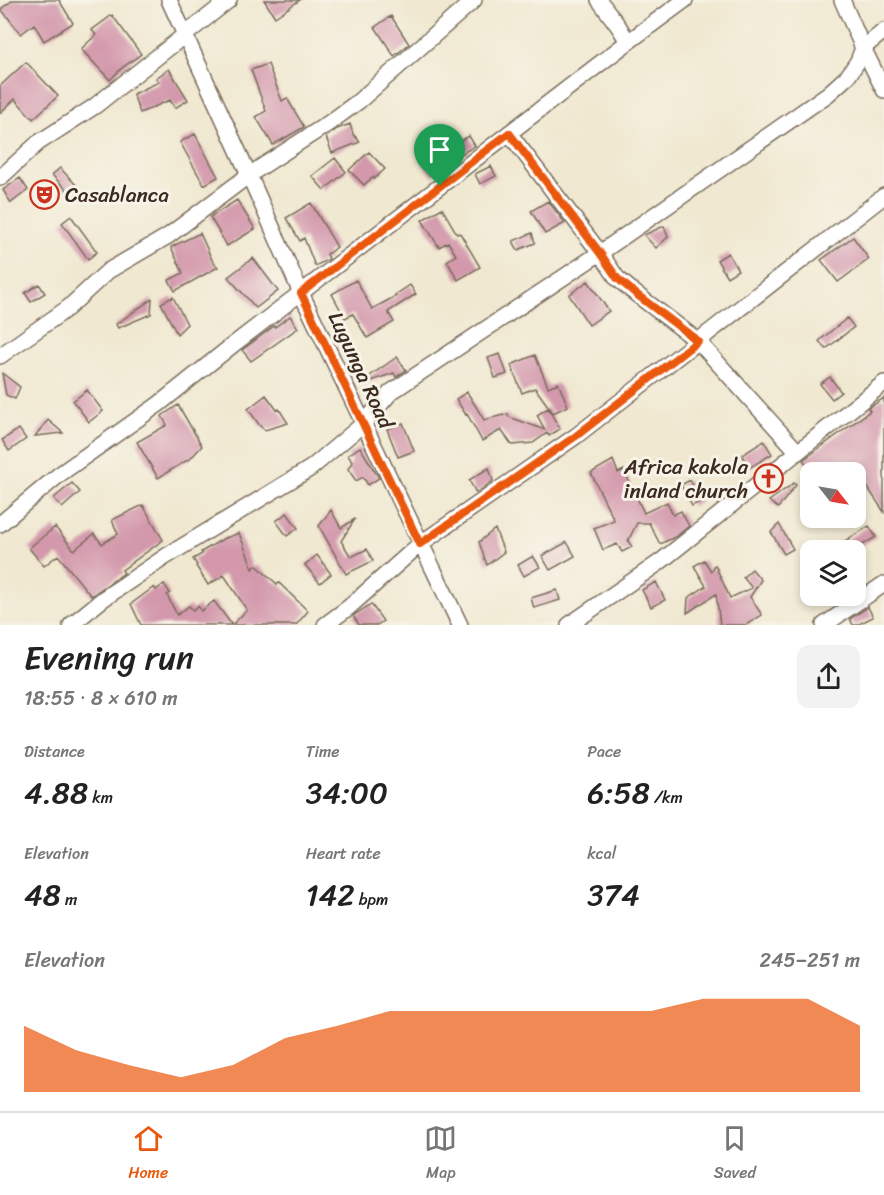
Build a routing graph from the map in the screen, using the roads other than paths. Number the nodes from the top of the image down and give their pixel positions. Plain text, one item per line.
1 (169, 0) edge
2 (229, 0) edge
3 (474, 0) edge
4 (599, 0) edge
5 (685, 0) edge
6 (842, 0) edge
7 (884, 31) edge
8 (184, 35) junction
9 (628, 42) junction
10 (863, 48) junction
11 (884, 90) edge
12 (509, 133) junction
13 (249, 175) junction
14 (0, 178) edge
15 (884, 196) edge
16 (600, 253) junction
17 (301, 293) junction
18 (698, 341) junction
19 (0, 356) edge
20 (884, 383) edge
21 (363, 424) junction
22 (797, 452) junction
23 (0, 524) edge
24 (420, 544) junction
25 (884, 584) edge
26 (71, 625) edge
27 (325, 625) edge
28 (460, 625) edge
29 (569, 625) edge
30 (824, 625) edge

1 - 8 street, Lugunga Road
2 - 8 street
3 - 13 street
4 - 9 street
5 - 9 street
6 - 10 street
7 - 10 street
8 - 13 street, Lugunga Road
8 - 14 street
9 - 12 street
10 - 11 street
10 - 16 street
12 - 16 street
12 - 17 street
13 - 17 street, Lugunga Road
13 - 19 street
15 - 18 street
16 - 18 street
16 - 21 street
17 - 21 street, Lugunga Road
17 - 23 street
18 - 22 street
18 - 24 street
20 - 22 street
21 - 24 street, Lugunga Road
21 - 26 street
22 - 29 street
24 - 27 street
24 - 28 street, Lugunga Road
25 - 30 street

